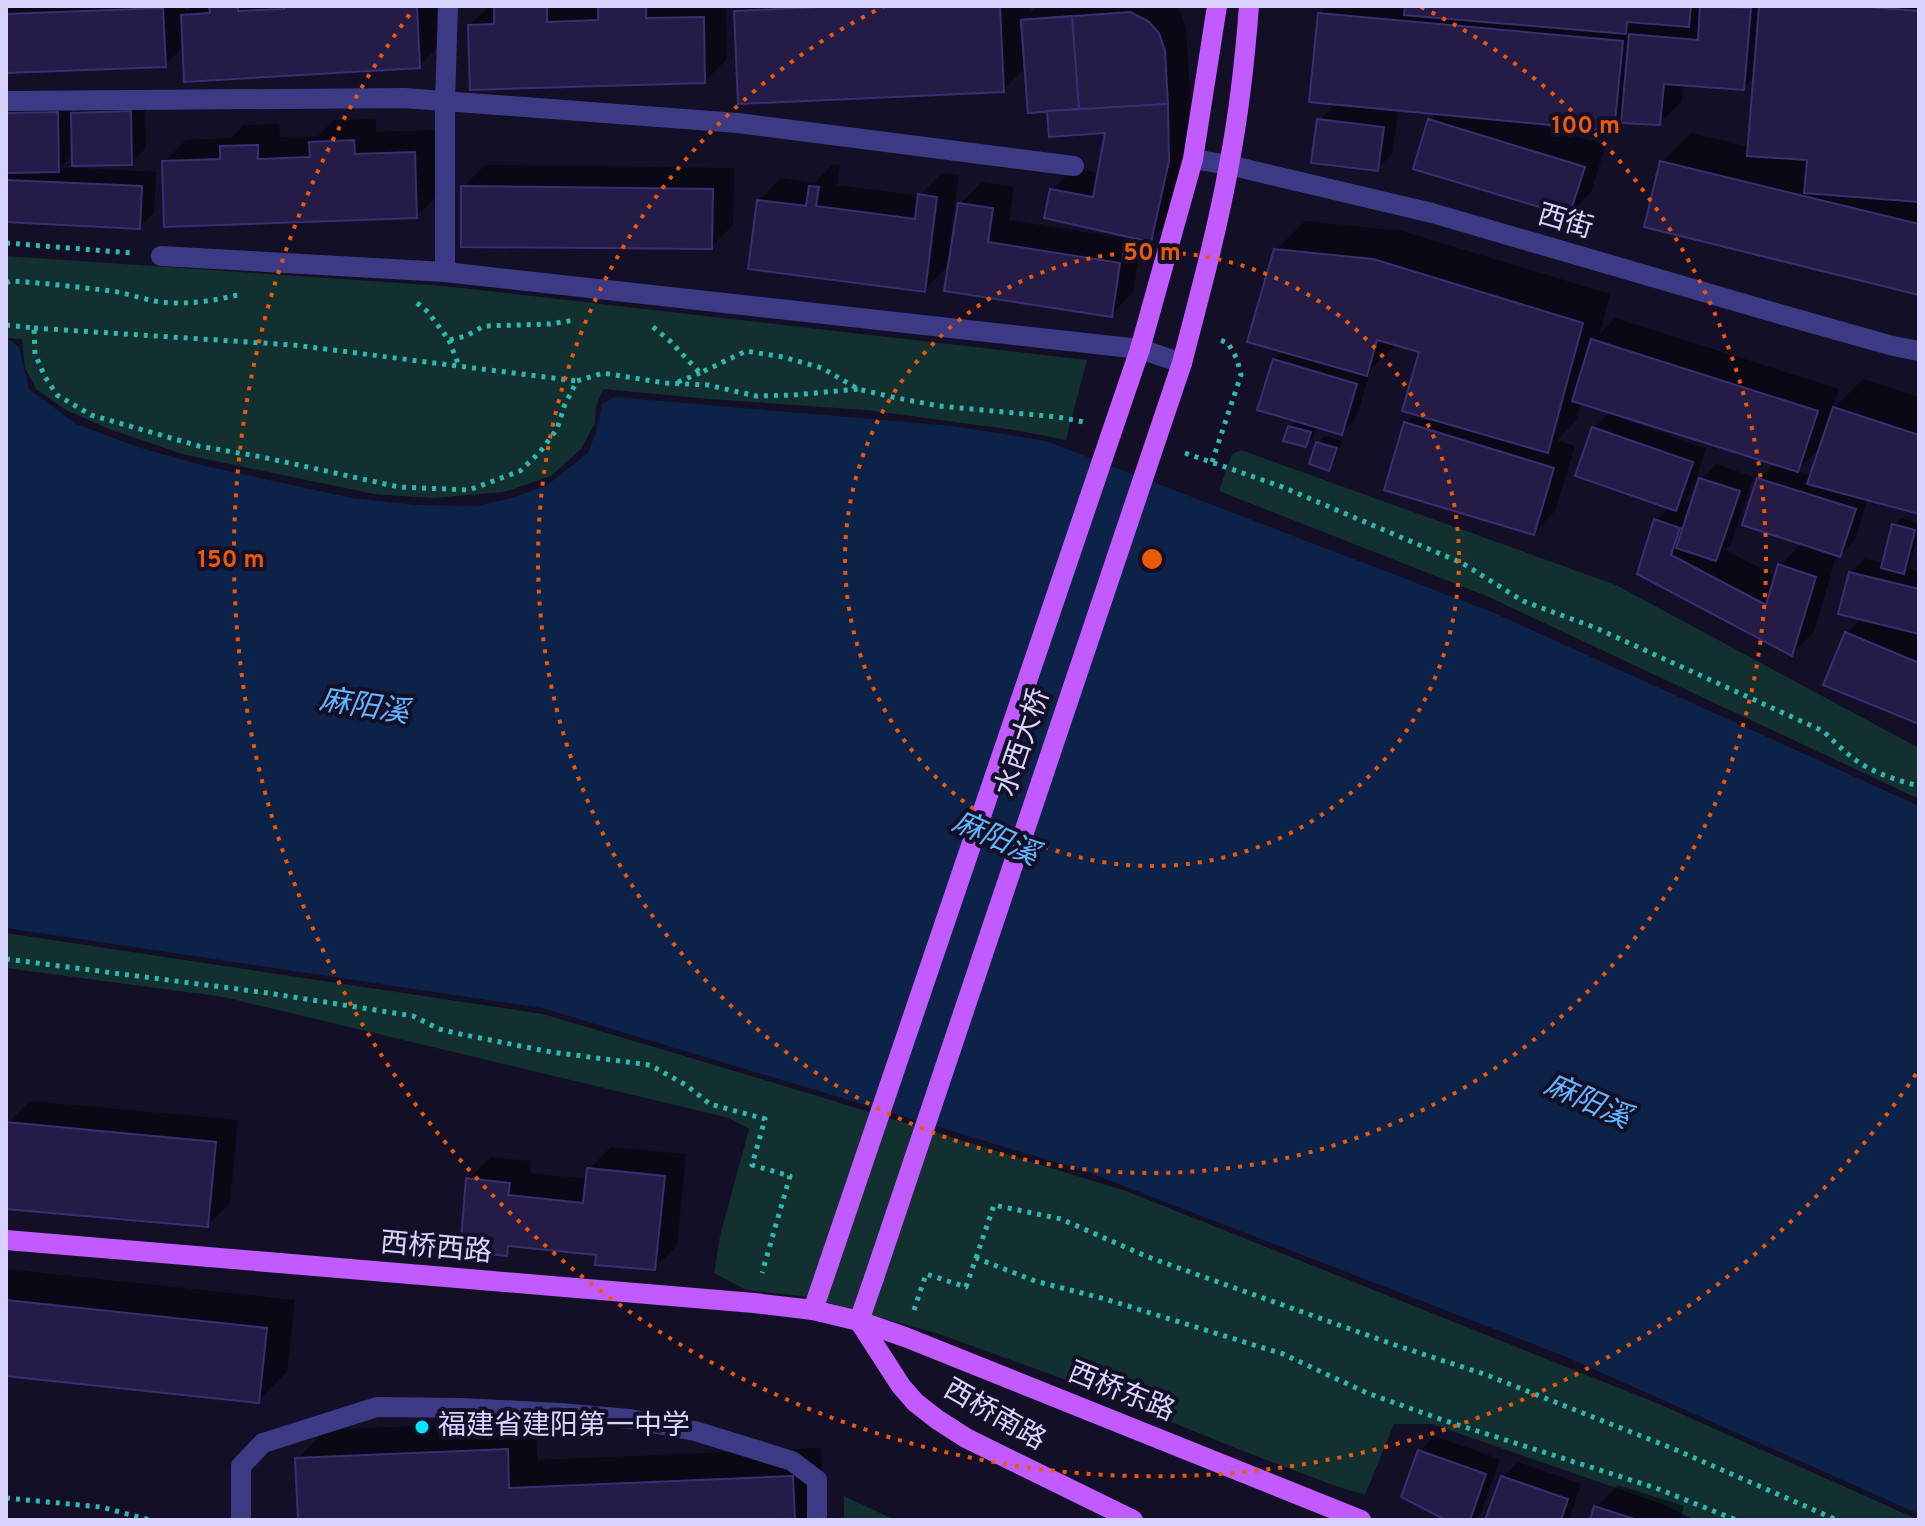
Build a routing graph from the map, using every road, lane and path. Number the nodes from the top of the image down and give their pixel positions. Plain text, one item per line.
1 (448, 6) edge
2 (1217, 6) edge
3 (1249, 6) edge
4 (6, 101) edge
5 (445, 101) junction
6 (1193, 159) junction
7 (1229, 165) junction
8 (1074, 166) dead end
9 (6, 243) edge
10 (161, 256) joint
11 (445, 272) junction
12 (6, 283) edge
13 (248, 292) dead end
14 (406, 298) dead end
15 (588, 321) dead end
16 (6, 325) edge
17 (639, 326) dead end
18 (34, 328) junction
19 (449, 340) junction
20 (1140, 349) junction
21 (1919, 351) edge
22 (1182, 363) junction
23 (459, 366) junction
24 (700, 373) junction
25 (1241, 375) dead end
26 (577, 381) junction
27 (676, 383) junction
28 (858, 389) junction
29 (1097, 425) dead end
30 (1183, 453) dead end
31 (1212, 462) junction
32 (1919, 786) edge
33 (6, 959) edge
34 (6, 1240) edge
35 (768, 1252) dead end
36 (976, 1258) junction
37 (813, 1310) junction
38 (859, 1321) junction
39 (905, 1337) junction
40 (6, 1498) edge
41 (150, 1520) edge
42 (241, 1520) edge
43 (817, 1520) edge
44 (1133, 1520) edge
45 (1361, 1520) edge
46 (1736, 1520) edge
47 (1837, 1520) edge

1 - 5 street
2 - 6 main road
3 - 7 main road, 水西大桥
4 - 5 street
5 - 8 street
5 - 11 street
6 - 7 street, 西街
6 - 20 main road
7 - 21 street, 西街
7 - 22 main road, 水西大桥
9 - 10 path
10 - 11 street
11 - 20 street
12 - 13 path
14 - 19 path
15 - 19 path
16 - 18 path
17 - 24 path
18 - 23 path
18 - 26 path
19 - 23 path
20 - 22 street
20 - 37 main road, bridge
22 - 38 main road, 水西大桥, bridge
23 - 26 path
24 - 27 path
24 - 28 path
25 - 31 path
26 - 27 path
27 - 28 path
28 - 29 path
30 - 31 path
31 - 32 path
33 - 35 path
34 - 37 main road, 西桥西路
36 - 39 path
36 - 46 path
36 - 47 path
37 - 38 main road, 西桥西路
38 - 39 main road, 西桥东路
38 - 44 main road, 西桥南路
39 - 45 main road, 西桥东路
40 - 41 path
42 - 43 street

